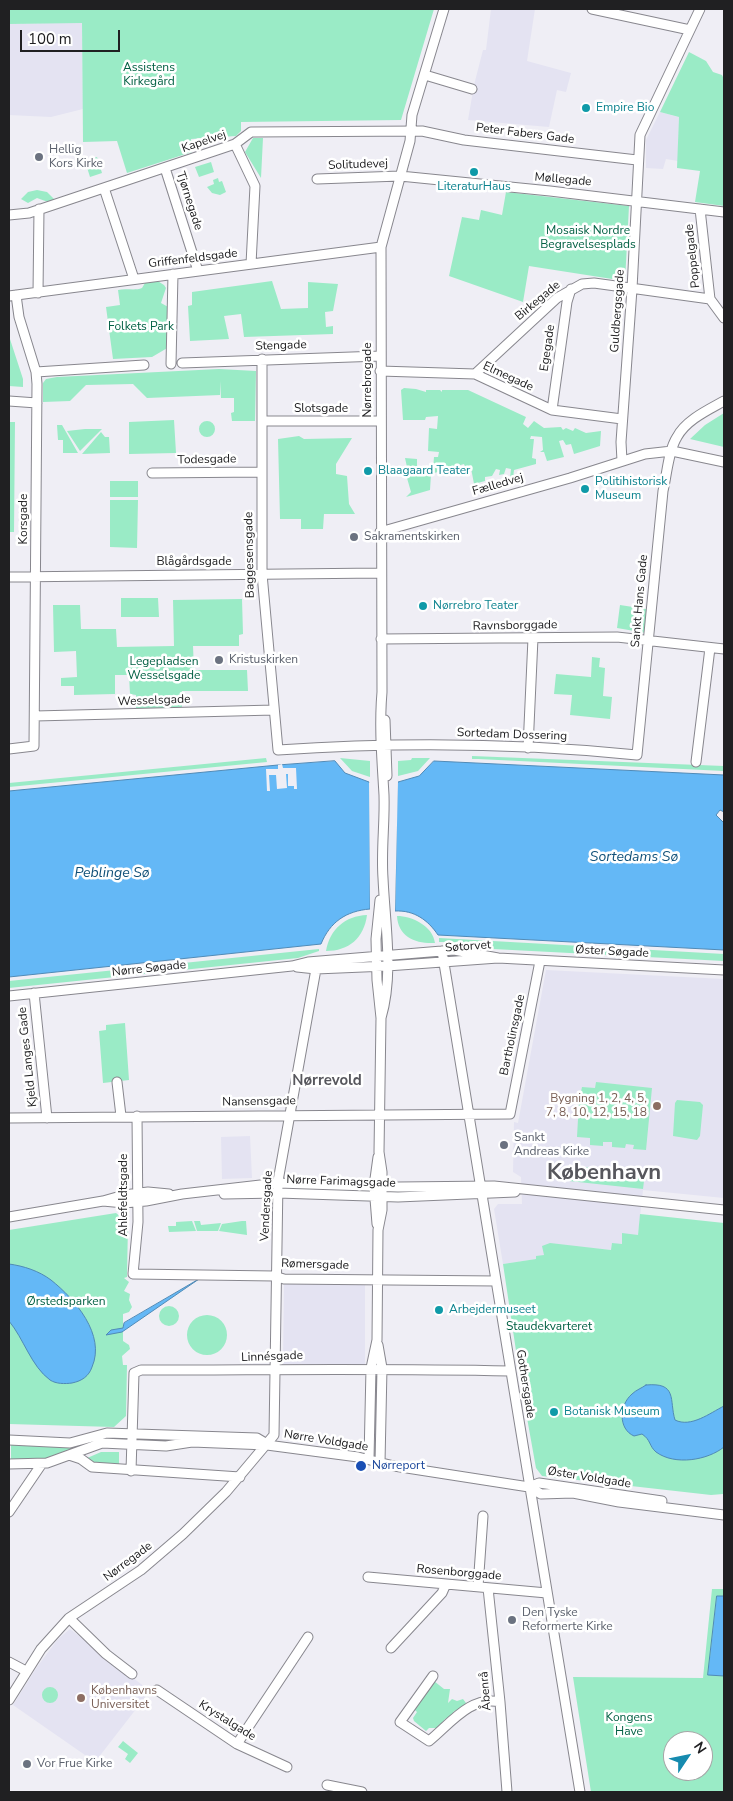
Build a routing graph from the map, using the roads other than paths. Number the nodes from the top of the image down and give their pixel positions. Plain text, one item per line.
1 (444, 9) edge
2 (592, 9) edge
3 (700, 9) edge
4 (690, 30) junction
5 (425, 75) junction
6 (472, 89) dead end
7 (410, 131) junction
8 (235, 144) junction
9 (637, 160) junction
10 (165, 168) junction
11 (400, 176) junction
12 (317, 179) dead end
13 (104, 188) junction
14 (637, 200) junction
15 (39, 209) junction
16 (700, 209) junction
17 (724, 212) edge
18 (9, 215) edge
19 (381, 247) junction
20 (251, 264) junction
21 (198, 271) junction
22 (173, 274) junction
23 (134, 279) junction
24 (571, 289) junction
25 (632, 289) junction
26 (38, 293) junction
27 (12, 296) edge
28 (710, 299) junction
29 (724, 318) edge
30 (380, 356) junction
31 (262, 359) junction
32 (182, 363) dead end
33 (171, 364) dead end
34 (144, 365) dead end
35 (380, 371) junction
36 (36, 372) junction
37 (475, 374) junction
38 (9, 401) edge
39 (724, 401) edge
40 (37, 403) junction
41 (552, 410) junction
42 (622, 418) junction
43 (262, 421) junction
44 (380, 421) junction
45 (672, 451) junction
46 (622, 461) junction
47 (724, 462) edge
48 (261, 472) junction
49 (152, 473) dead end
50 (380, 532) junction
51 (380, 572) junction
52 (262, 574) junction
53 (9, 577) edge
54 (36, 577) junction
55 (533, 638) junction
56 (381, 639) junction
57 (649, 640) junction
58 (710, 648) junction
59 (724, 649) edge
60 (274, 710) junction
61 (35, 716) junction
62 (384, 746) junction
63 (9, 748) edge
64 (528, 748) junction
65 (278, 750) joint
66 (637, 755) joint
67 (696, 762) dead end
68 (383, 875) junction
69 (442, 950) junction
70 (387, 955) junction
71 (377, 956) junction
72 (498, 958) junction
73 (540, 960) junction
74 (444, 962) junction
75 (292, 966) junction
76 (377, 966) junction
77 (387, 966) junction
78 (316, 969) junction
79 (724, 970) edge
80 (34, 993) junction
81 (9, 996) edge
82 (381, 1018) junction
83 (117, 1082) dead end
84 (290, 1114) junction
85 (379, 1114) junction
86 (469, 1114) junction
87 (510, 1114) joint
88 (122, 1116) junction
89 (137, 1116) junction
90 (9, 1118) edge
91 (47, 1118) junction
92 (278, 1188) junction
93 (378, 1191) junction
94 (481, 1191) junction
95 (136, 1198) junction
96 (724, 1210) edge
97 (9, 1216) edge
98 (133, 1274) joint
99 (277, 1277) junction
100 (378, 1279) junction
101 (496, 1281) junction
102 (377, 1340) junction
103 (371, 1368) junction
104 (382, 1368) junction
105 (276, 1370) junction
106 (510, 1371) junction
107 (132, 1434) junction
108 (9, 1440) edge
109 (132, 1444) junction
110 (267, 1445) junction
111 (69, 1455) junction
112 (369, 1459) junction
113 (380, 1463) junction
114 (9, 1464) edge
115 (40, 1465) junction
116 (131, 1471) junction
117 (240, 1477) junction
118 (529, 1487) junction
119 (724, 1510) edge
120 (9, 1512) edge
121 (724, 1515) edge
122 (483, 1516) dead end
123 (368, 1577) dead end
124 (446, 1584) junction
125 (478, 1587) junction
126 (488, 1588) junction
127 (547, 1593) junction
128 (69, 1618) junction
129 (308, 1637) dead end
130 (391, 1648) dead end
131 (9, 1662) edge
132 (26, 1671) junction
133 (132, 1674) dead end
134 (433, 1676) dead end
135 (157, 1690) dead end
136 (9, 1700) edge
137 (500, 1702) junction
138 (237, 1744) junction
139 (287, 1768) dead end
140 (327, 1786) dead end
141 (362, 1792) edge
142 (506, 1792) edge
143 (580, 1792) edge

1 - 5 street, Nørrebrogade
2 - 4 street
3 - 4 street, Guldbergsgade
4 - 9 street, Guldbergsgade
5 - 6 street
5 - 7 street, Nørrebrogade
7 - 8 street, Kapelvej
7 - 9 street, Peter Fabers Gade
7 - 11 street, Nørrebrogade
8 - 10 street, Kapelvej
8 - 20 street
9 - 14 street, Guldbergsgade
10 - 13 street, Kapelvej
10 - 21 street, Tjørnegade
11 - 12 street, Solitudevej
11 - 14 street, Møllegade
11 - 19 street, Nørrebrogade
13 - 15 street, Kapelvej
13 - 23 street
14 - 16 street, Møllegade
14 - 25 street, Guldbergsgade
15 - 18 street, Kapelvej
15 - 26 street
16 - 17 street, Møllegade
16 - 28 street, Poppelgade
19 - 20 street, Griffenfeldsgade
19 - 30 street, Nørrebrogade
20 - 21 street, Griffenfeldsgade
21 - 22 street, Griffenfeldsgade
22 - 23 street, Griffenfeldsgade
22 - 33 street
23 - 26 street, Griffenfeldsgade
24 - 25 street, Birkegade
24 - 37 street, Birkegade
24 - 41 street, Egegade
25 - 28 street, Birkegade
25 - 42 street, Guldbergsgade
26 - 27 street, Griffenfeldsgade
27 - 36 street, Korsgade
28 - 29 street
30 - 31 street, Stengade
30 - 35 street, Nørrebrogade
31 - 32 street, Stengade
31 - 43 street, Baggesensgade
34 - 36 street
35 - 37 street, Elmegade
35 - 44 street, Nørrebrogade
36 - 40 street, Korsgade
37 - 41 street, Elmegade
38 - 40 street
39 - 45 street, Sankt Hans Gade
40 - 54 street, Korsgade
41 - 42 street, Elmegade
42 - 46 street, Guldbergsgade
43 - 44 street, Slotsgade
43 - 48 street, Baggesensgade
44 - 50 street, Nørrebrogade
45 - 46 street, Fælledvej
45 - 47 street, Fælledvej
45 - 57 street, Sankt Hans Gade
46 - 50 street, Fælledvej
48 - 49 street, Todesgade
48 - 52 street, Baggesensgade
50 - 51 street, Nørrebrogade
51 - 52 street, Blågårdsgade
51 - 56 street, Nørrebrogade
52 - 54 street, Blågårdsgade
52 - 60 street, Baggesensgade
53 - 54 street, Blågårdsgade
54 - 61 street, Korsgade
55 - 56 street, Ravnsborggade
55 - 57 street, Ravnsborggade
55 - 64 street
56 - 62 street, Nørrebrogade
57 - 58 street, Ravnsborggade
57 - 66 street, Sankt Hans Gade
58 - 59 street, Ravnsborggade
58 - 67 street
60 - 61 street, Wesselsgade
60 - 65 street, Baggesensgade
61 - 63 street, Korsgade
62 - 64 street, Sortedam Dossering
62 - 65 street, Sortedam Dossering
62 - 68 street, Nørrebrogade
64 - 66 street, Sortedam Dossering
68 - 70 street
68 - 71 street
69 - 70 street, Søtorvet
69 - 72 street, Søtorvet
69 - 74 street, Gothersgade
70 - 71 street, Søtorvet
70 - 77 street
71 - 75 street, Søtorvet
71 - 76 street
72 - 73 street, Øster Søgade
72 - 74 street, Søtorvet
73 - 79 street, Øster Søgade
73 - 87 street, Bartholinsgade
74 - 77 street, Søtorvet
74 - 86 street, Gothersgade
75 - 78 street, Søtorvet
75 - 80 street, Nørre Søgade
76 - 77 street, Søtorvet
76 - 78 street, Søtorvet
76 - 82 street
77 - 82 street
78 - 84 street, Vendersgade
80 - 81 street, Nørre Søgade
80 - 91 street, Kjeld Langes Gade
82 - 85 street
83 - 88 street
84 - 85 street, Nansensgade
84 - 89 street, Nansensgade
84 - 92 street, Vendersgade
85 - 86 street, Nansensgade
85 - 93 street
86 - 87 street, Nansensgade
86 - 94 street, Gothersgade
88 - 89 street, Nansensgade
88 - 91 street, Nansensgade
89 - 95 street, Ahlefeldtsgade
90 - 91 street, Nansensgade
92 - 93 street, Nørre Farimagsgade
92 - 95 street, Nørre Farimagsgade
92 - 99 street, Vendersgade
93 - 94 street, Nørre Farimagsgade
93 - 100 street
94 - 96 street, Nørre Farimagsgade
94 - 101 street, Gothersgade
95 - 97 street, Nørre Farimagsgade
95 - 98 street, Ahlefeldtsgade
98 - 99 street, Rømersgade
99 - 100 street, Rømersgade
99 - 105 street, Vendersgade
100 - 101 street, Rømersgade
100 - 102 street
101 - 106 street, Gothersgade
102 - 103 street
102 - 104 street
103 - 104 street, Linnésgade
103 - 105 street, Linnésgade
103 - 112 street
104 - 106 street, Linnésgade
104 - 113 street
105 - 107 street, Linnésgade
105 - 110 street, Vendersgade
106 - 118 street, Gothersgade
107 - 108 street, Nørre Voldgade
107 - 109 street, Linnésgade
107 - 110 street, Nørre Voldgade
109 - 110 street, Nørre Voldgade
109 - 111 street, Nørre Voldgade
109 - 116 street, Linnésgade
110 - 112 street, Nørre Voldgade
110 - 117 street, Nørregade
111 - 115 street, Nørre Voldgade
111 - 116 street
112 - 113 street, Nørre Voldgade
113 - 118 street, Nørre Voldgade
114 - 115 street, Nørre Voldgade
115 - 120 street
116 - 117 street
117 - 128 street, Nørregade
118 - 119 street, Øster Voldgade
118 - 121 street, Øster Voldgade
118 - 127 street, Gothersgade
122 - 125 street
123 - 124 street, Rosenborggade
124 - 125 street, Rosenborggade
124 - 130 street
125 - 126 street, Rosenborggade
126 - 127 street, Rosenborggade
126 - 137 street, Åbenrå
127 - 143 street, Gothersgade
128 - 132 street, Nørregade
128 - 133 street
129 - 138 street
131 - 132 street
132 - 136 street, Nørregade
134 - 137 street
135 - 138 street, Krystalgade
137 - 142 street, Åbenrå
138 - 139 street, Krystalgade
140 - 141 street

